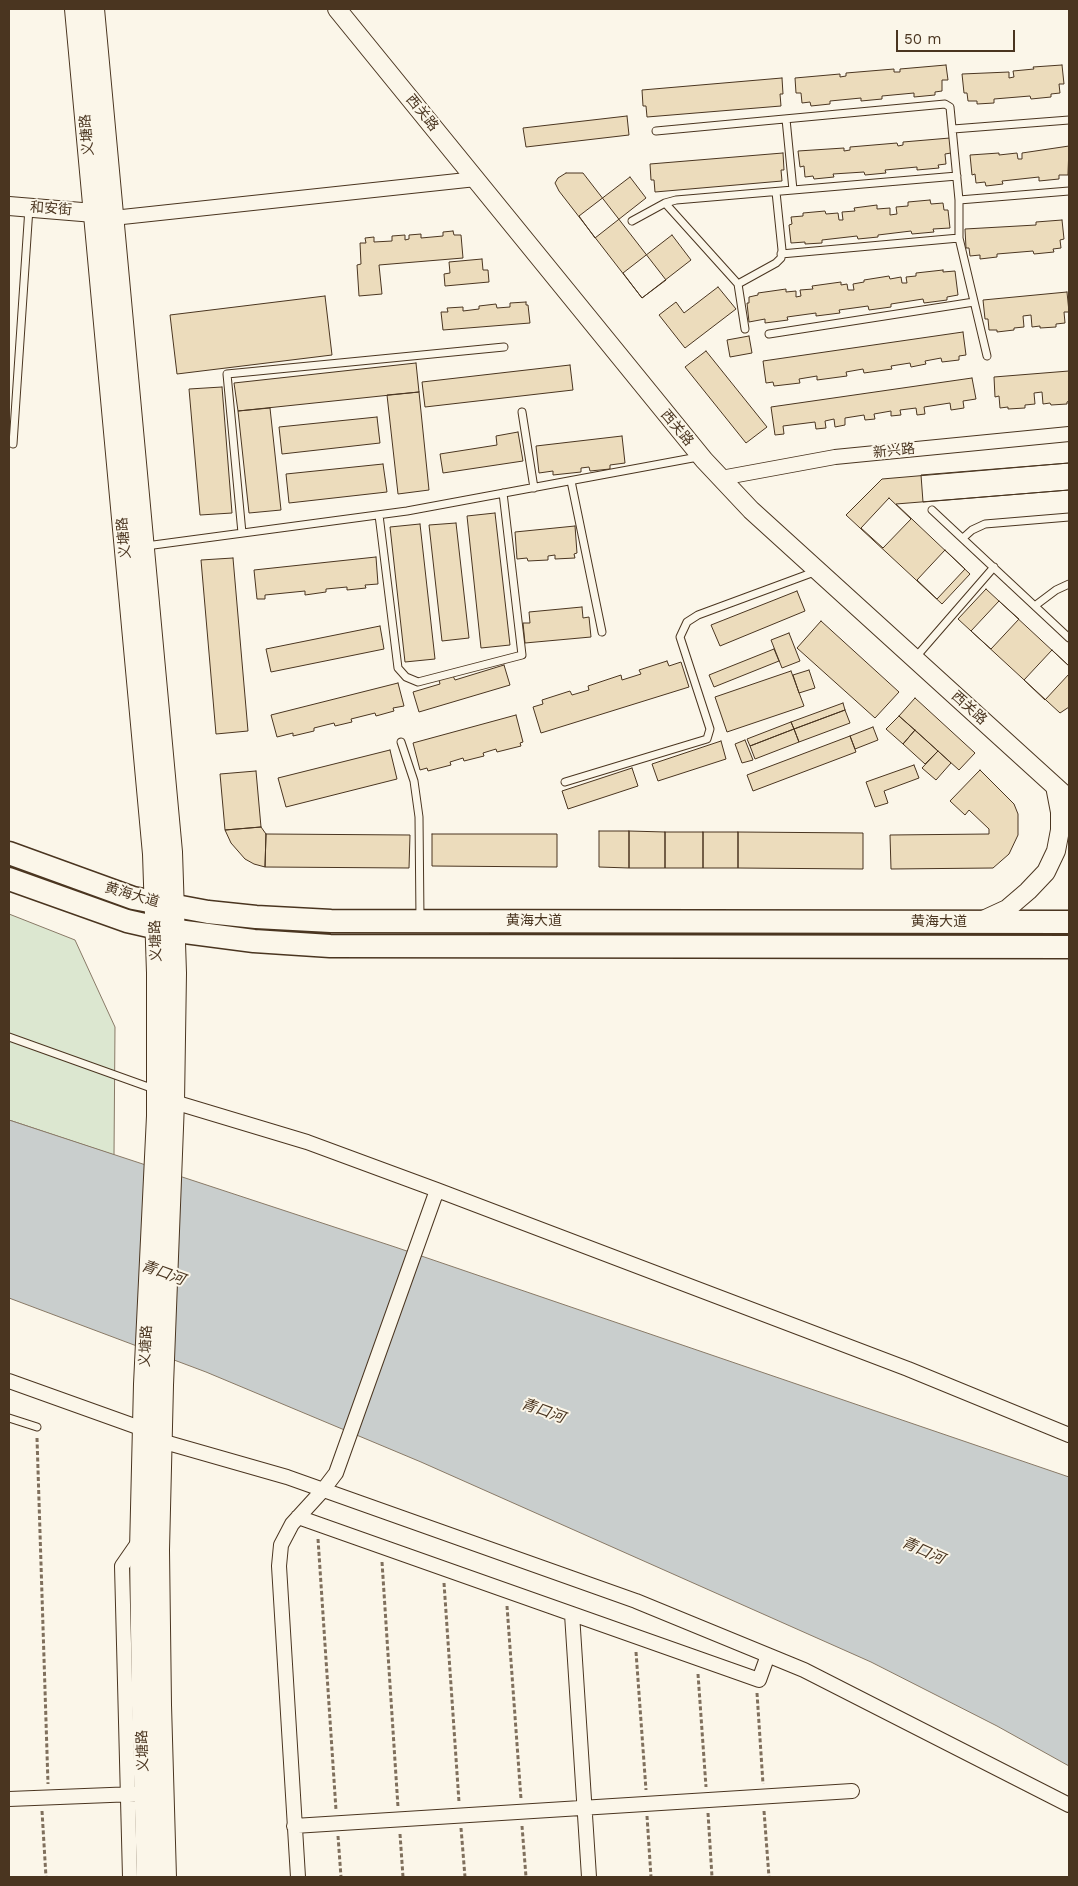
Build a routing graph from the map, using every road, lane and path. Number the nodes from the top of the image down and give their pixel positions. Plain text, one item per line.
1 (75, 9) edge
2 (94, 9) edge
3 (337, 9) edge
4 (786, 119) junction
5 (1069, 120) edge
6 (952, 129) junction
7 (656, 131) dead end
8 (957, 176) junction
9 (476, 179) junction
10 (793, 190) junction
11 (776, 192) junction
12 (1069, 192) edge
13 (959, 200) junction
14 (665, 203) junction
15 (9, 206) edge
16 (29, 208) junction
17 (94, 213) junction
18 (113, 218) junction
19 (632, 221) dead end
20 (959, 238) junction
21 (781, 254) junction
22 (738, 284) junction
23 (974, 302) junction
24 (745, 329) dead end
25 (769, 334) dead end
26 (504, 347) dead end
27 (987, 356) dead end
28 (522, 412) dead end
29 (1069, 434) edge
30 (13, 444) dead end
31 (701, 456) junction
32 (721, 478) junction
33 (571, 481) junction
34 (534, 488) junction
35 (503, 493) junction
36 (932, 510) dead end
37 (379, 514) junction
38 (1069, 517) edge
39 (242, 533) junction
40 (963, 538) junction
41 (144, 546) junction
42 (994, 567) junction
43 (817, 570) junction
44 (1069, 584) edge
45 (1036, 606) junction
46 (602, 632) dead end
47 (1069, 638) edge
48 (914, 658) junction
49 (402, 742) dead end
50 (565, 782) dead end
51 (1055, 786) junction
52 (1069, 799) edge
53 (9, 853) edge
54 (9, 879) edge
55 (164, 904) junction
56 (420, 921) junction
57 (979, 922) junction
58 (1069, 922) edge
59 (165, 930) junction
60 (1069, 947) edge
61 (9, 1037) edge
62 (157, 1090) junction
63 (174, 1102) junction
64 (165, 1119) junction
65 (437, 1190) junction
66 (9, 1381) edge
67 (9, 1418) edge
68 (149, 1418) junction
69 (37, 1427) joint
70 (1069, 1435) edge
71 (162, 1441) junction
72 (323, 1490) junction
73 (298, 1517) junction
74 (317, 1524) junction
75 (381, 1546) junction
76 (442, 1568) junction
77 (506, 1590) junction
78 (572, 1614) junction
79 (635, 1636) junction
80 (768, 1655) junction
81 (697, 1658) junction
82 (759, 1680) junction
83 (852, 1791) dead end
84 (136, 1794) junction
85 (764, 1796) junction
86 (45, 1797) junction
87 (9, 1799) edge
88 (707, 1800) junction
89 (646, 1804) junction
90 (1069, 1805) edge
91 (585, 1808) junction
92 (521, 1812) junction
93 (460, 1816) junction
94 (399, 1819) junction
95 (337, 1823) junction
96 (294, 1826) junction
97 (46, 1877) edge
98 (130, 1877) edge
99 (147, 1877) edge
100 (166, 1877) edge
101 (298, 1877) edge
102 (341, 1877) edge
103 (403, 1877) edge
104 (465, 1877) edge
105 (526, 1877) edge
106 (589, 1877) edge
107 (652, 1877) edge
108 (712, 1877) edge
109 (769, 1877) edge

1 - 17 main road, 义塘路
2 - 18 main road, 义塘路
3 - 9 street, 西关路
4 - 6 lane
4 - 7 lane
4 - 10 lane
5 - 6 lane
6 - 8 lane
8 - 10 lane
8 - 13 lane
9 - 18 street
9 - 31 street, 西关路
10 - 11 lane
11 - 14 lane
11 - 21 lane
12 - 13 lane
13 - 20 lane
14 - 19 lane
14 - 22 lane
15 - 16 street, 和安街
16 - 17 street, 和安街
16 - 30 lane
17 - 55 main road, 义塘路
18 - 41 main road, 义塘路
20 - 21 lane
20 - 23 lane
21 - 22 lane
22 - 24 lane
23 - 25 lane
23 - 27 lane
26 - 39 lane
28 - 34 lane
29 - 32 street, 新兴路
31 - 32 street, 西关路
31 - 33 lane
32 - 43 street, 西关路
33 - 34 lane
33 - 46 lane
34 - 35 lane
35 - 37 lane
35 - 37 lane
36 - 40 lane
37 - 39 lane
38 - 40 lane
39 - 41 lane
40 - 42 lane
41 - 55 main road, 义塘路
42 - 45 lane
42 - 48 lane
43 - 48 street, 西关路
43 - 50 lane
44 - 45 lane
45 - 47 lane
48 - 51 street, 西关路
49 - 56 lane
51 - 52 street, 西关路
51 - 57 street
53 - 55 main road, 黄海大道
54 - 59 main road, 黄海大道
55 - 56 main road, 黄海大道
55 - 59 main road, 义塘路
56 - 57 main road, 黄海大道
57 - 58 main road, 黄海大道
59 - 60 main road, 黄海大道
59 - 62 main road, 义塘路
59 - 63 main road, 义塘路
61 - 62 lane
62 - 64 main road, 义塘路
63 - 64 main road, 义塘路
63 - 65 street
64 - 68 main road, 义塘路
65 - 70 street
65 - 72 street
66 - 68 street
67 - 69 lane
68 - 71 main road, 义塘路
68 - 84 main road, 义塘路
69 - 86 path
71 - 72 street
71 - 100 main road, 义塘路
72 - 73 street
72 - 80 street
73 - 74 street
73 - 96 street
74 - 75 street
74 - 95 path
75 - 76 street
75 - 94 path
76 - 77 street
76 - 93 path
77 - 78 street
77 - 92 path
78 - 79 street
78 - 91 street
79 - 81 street
79 - 89 path
80 - 82 street
80 - 90 street
81 - 82 street
81 - 88 path
82 - 85 path
83 - 85 street
84 - 86 street
84 - 98 street
84 - 99 main road, 义塘路
85 - 88 street
85 - 109 path
86 - 87 street
86 - 97 path
88 - 89 street
88 - 108 path
89 - 91 street
89 - 107 path
91 - 92 street
91 - 106 street
92 - 93 street
92 - 105 path
93 - 94 street
93 - 104 path
94 - 95 street
94 - 103 path
95 - 96 street
95 - 102 path
96 - 101 street

